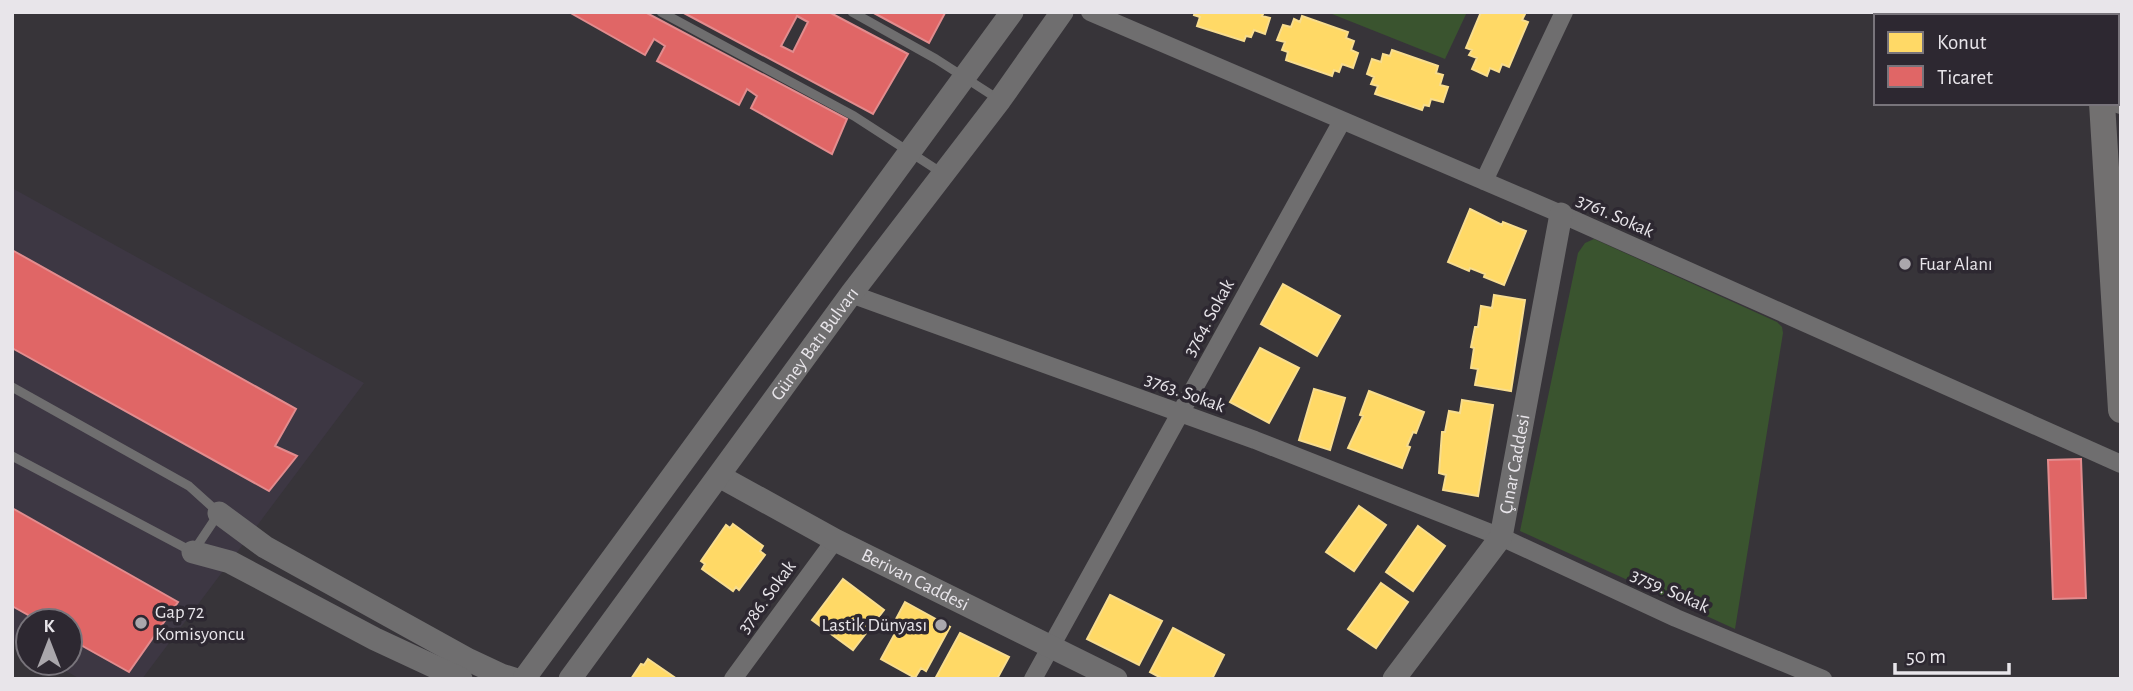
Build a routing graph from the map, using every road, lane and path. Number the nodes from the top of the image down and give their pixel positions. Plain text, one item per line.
1 (661, 12) edge
2 (852, 12) edge
3 (1012, 12) edge
4 (1062, 12) edge
5 (1090, 12) edge
6 (1564, 12) edge
7 (2119, 48) edge
8 (966, 78) junction
9 (1000, 100) junction
10 (2121, 101) edge
11 (2102, 105) edge
12 (1342, 121) junction
13 (909, 152) junction
14 (943, 173) junction
15 (1484, 181) junction
16 (1561, 215) junction
17 (851, 294) junction
18 (12, 387) edge
19 (2121, 410) edge
20 (1180, 413) junction
21 (12, 456) edge
22 (2121, 464) edge
23 (719, 475) junction
24 (219, 513) junction
25 (1502, 537) junction
26 (835, 540) junction
27 (193, 552) junction
28 (1051, 645) junction
29 (523, 676) edge
30 (461, 679) edge
31 (570, 679) edge
32 (733, 679) edge
33 (1033, 679) edge
34 (1116, 679) edge
35 (1394, 679) edge
36 (1823, 679) edge

1 - 13 lane
2 - 8 lane
3 - 8 street, Güney Batı Bulvarı
4 - 9 street, Güney Batı Bulvarı
5 - 12 street, 3761. Sokak
6 - 15 street
7 - 10 main road
8 - 9 lane
8 - 13 street, Güney Batı Bulvarı
9 - 14 street, Güney Batı Bulvarı
11 - 19 main road
12 - 15 street, 3761. Sokak
12 - 20 street, 3764. Sokak
13 - 14 lane
13 - 29 street, Güney Batı Bulvarı
14 - 17 street, Güney Batı Bulvarı
15 - 16 street, 3761. Sokak
16 - 22 street, 3761. Sokak
16 - 25 street, Çınar Caddesi
17 - 20 street, 3763. Sokak
17 - 23 street, Güney Batı Bulvarı
18 - 24 lane
20 - 25 street, 3763. Sokak
20 - 28 street, 3764. Sokak
21 - 27 lane
23 - 26 street, Berivan Caddesi
23 - 31 street, Güney Batı Bulvarı
24 - 27 lane
24 - 29 street
25 - 35 street, Çınar Caddesi
25 - 36 street, 3759. Sokak
26 - 28 street, Berivan Caddesi
26 - 32 street, 3786. Sokak
27 - 30 street
28 - 33 street, 3764. Sokak
28 - 34 street, Berivan Caddesi

